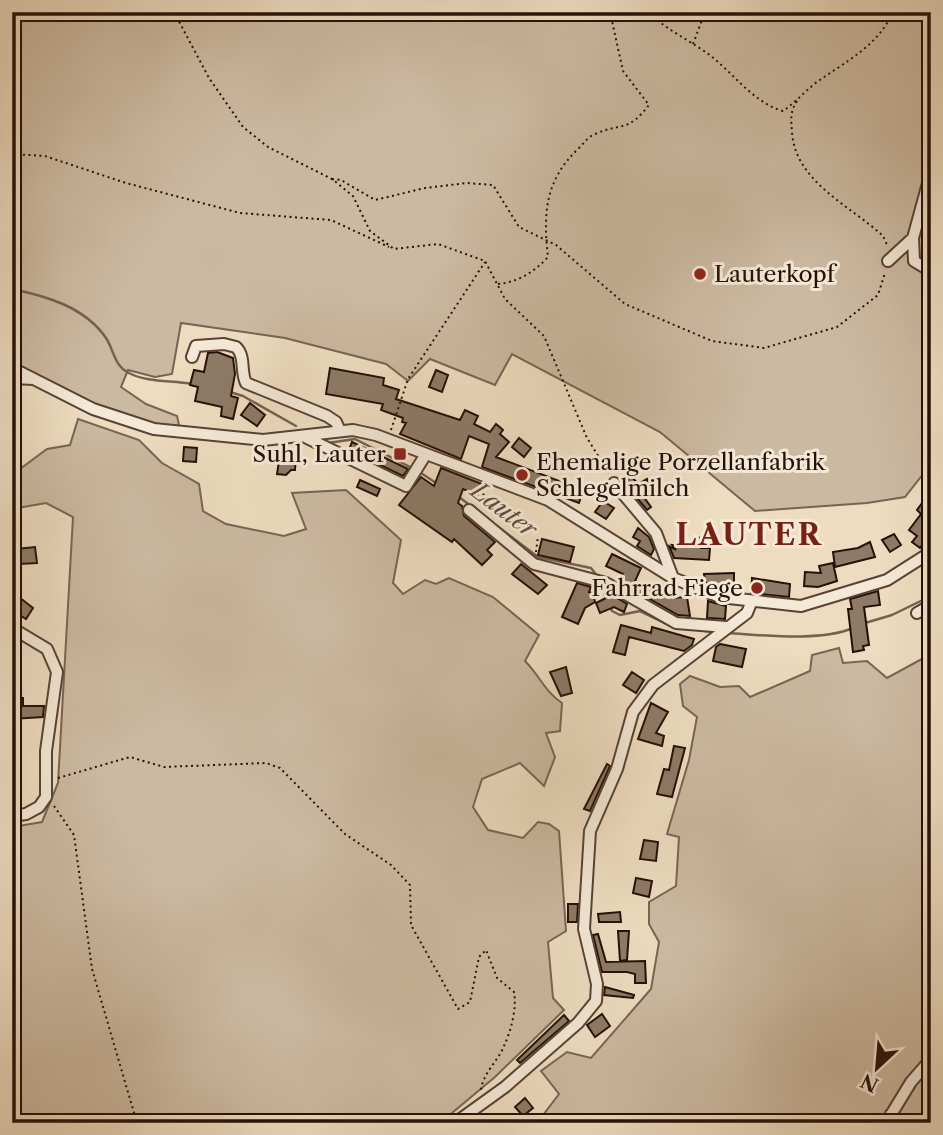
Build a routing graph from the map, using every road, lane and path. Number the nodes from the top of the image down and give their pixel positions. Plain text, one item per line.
1 (174, 12) edge
2 (610, 12) edge
3 (648, 12) edge
4 (660, 12) edge
5 (705, 12) edge
6 (893, 12) edge
7 (653, 16) junction
8 (693, 44) junction
9 (797, 101) junction
10 (931, 148) edge
11 (12, 154) edge
12 (332, 179) junction
13 (913, 238) junction
14 (546, 240) junction
15 (394, 249) junction
16 (485, 261) junction
17 (888, 261) junction
18 (931, 264) edge
19 (497, 284) junction
20 (192, 357) dead end
21 (12, 368) edge
22 (12, 378) edge
23 (35, 379) junction
24 (341, 431) junction
25 (303, 436) junction
26 (389, 439) junction
27 (422, 459) junction
28 (490, 480) junction
29 (614, 483) joint
30 (472, 505) joint
31 (538, 536) dead end
32 (537, 548) dead end
33 (931, 552) edge
34 (673, 578) junction
35 (751, 603) junction
36 (931, 605) edge
37 (917, 613) dead end
38 (726, 626) junction
39 (12, 628) edge
40 (47, 781) junction
41 (46, 797) junction
42 (12, 816) edge
43 (931, 1059) edge
44 (479, 1105) junction
45 (888, 1118) edge
46 (137, 1123) edge
47 (455, 1123) edge
48 (903, 1123) edge

1 - 12 path
2 - 14 path
3 - 7 path
4 - 7 path
5 - 8 path
6 - 9 path
7 - 8 path
8 - 9 path
9 - 17 path
10 - 13 street
11 - 15 path
12 - 14 path
12 - 15 path
13 - 17 street
13 - 18 street
14 - 17 path
14 - 19 path
15 - 16 path
16 - 19 path
16 - 26 path
19 - 29 path
20 - 24 street
21 - 23 street
22 - 23 street
23 - 25 street
24 - 25 street
24 - 26 street
25 - 27 street
26 - 27 street
27 - 28 street
28 - 30 path
28 - 34 street
29 - 34 street
30 - 38 street
31 - 32 path
33 - 35 street
34 - 35 street
35 - 38 street
36 - 37 street
38 - 44 street
39 - 40 street
40 - 41 street
40 - 44 path
41 - 42 street
41 - 46 path
43 - 45 street
44 - 47 street
45 - 48 street

